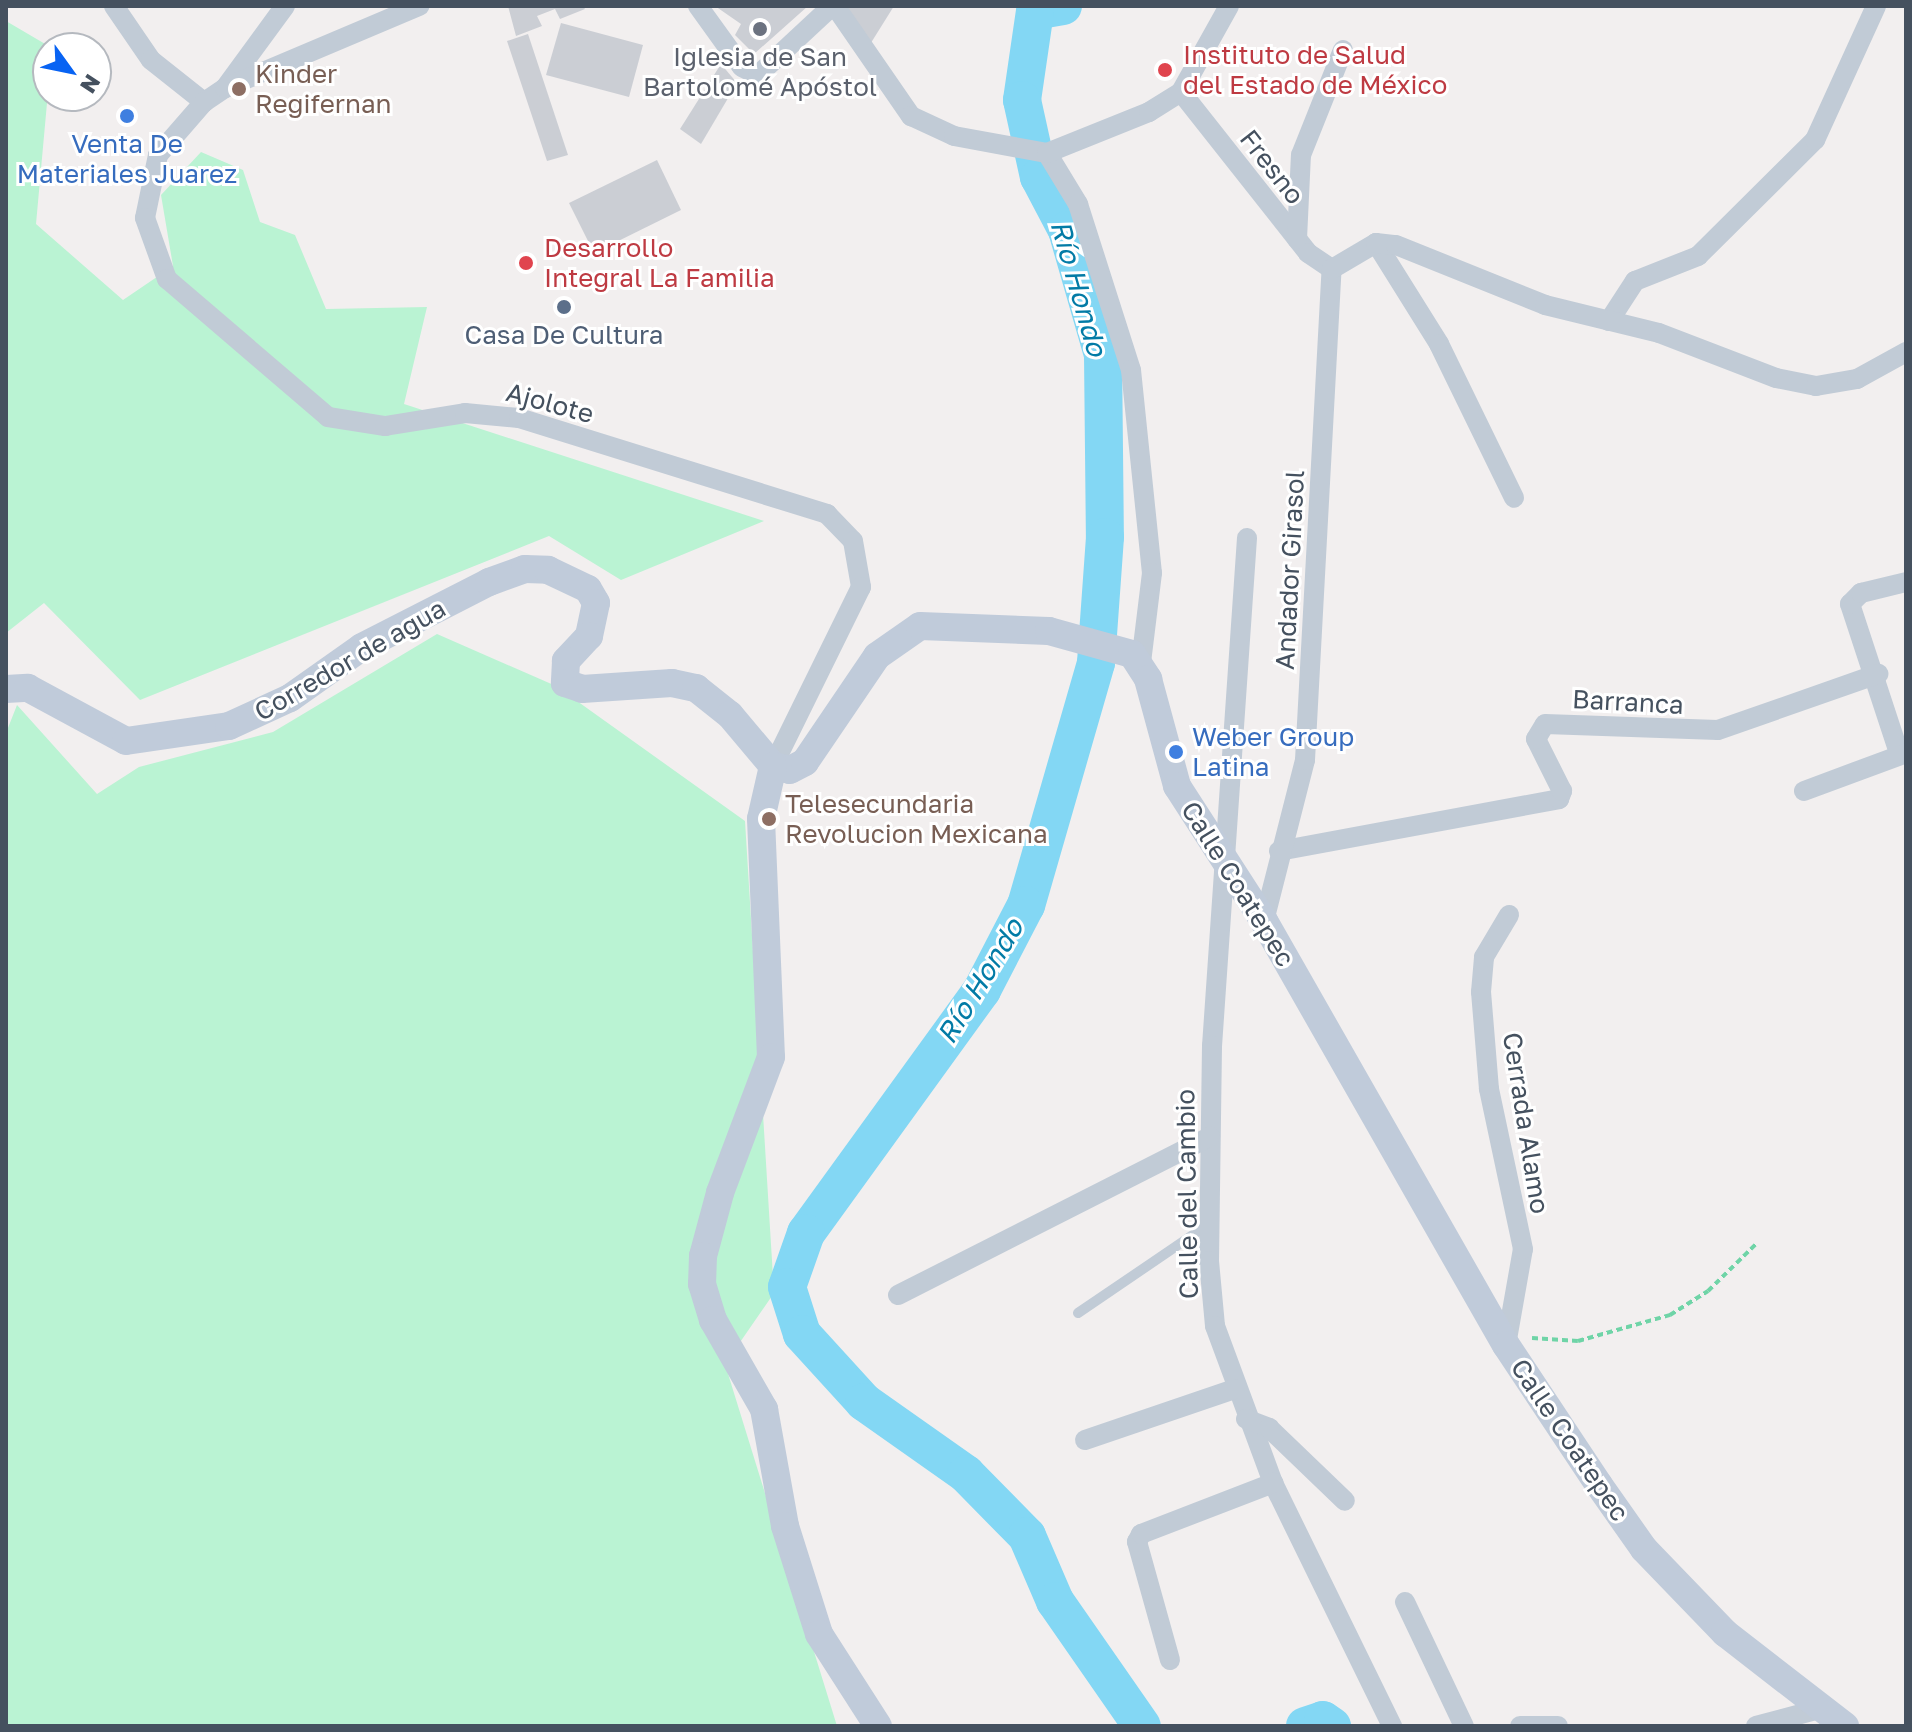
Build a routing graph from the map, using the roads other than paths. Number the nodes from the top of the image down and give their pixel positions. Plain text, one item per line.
1 (114, 6) edge
2 (285, 6) edge
3 (419, 6) edge
4 (698, 6) edge
5 (834, 6) edge
6 (1229, 6) edge
7 (1876, 6) edge
8 (1343, 50) dead end
9 (225, 88) junction
10 (1181, 92) junction
11 (204, 102) junction
12 (1041, 153) junction
13 (1297, 239) junction
14 (1376, 243) junction
15 (1332, 269) junction
16 (1609, 321) junction
17 (1906, 352) edge
18 (1514, 498) dead end
19 (1247, 538) dead end
20 (1906, 582) edge
21 (1130, 654) junction
22 (1878, 674) junction
23 (6, 689) edge
24 (1902, 753) edge
25 (773, 766) junction
26 (1804, 791) dead end
27 (1279, 851) junction
28 (1226, 864) junction
29 (1509, 915) dead end
30 (1264, 921) junction
31 (1210, 1137) junction
32 (1209, 1224) junction
33 (898, 1295) dead end
34 (1078, 1313) dead end
35 (1508, 1341) junction
36 (1235, 1389) junction
37 (1246, 1419) junction
38 (1085, 1440) dead end
39 (1273, 1483) junction
40 (1345, 1501) dead end
41 (1405, 1602) dead end
42 (1170, 1660) dead end
43 (1836, 1717) edge
44 (878, 1726) edge
45 (1392, 1726) edge
46 (1464, 1726) edge
47 (1520, 1726) edge
48 (1558, 1726) edge
49 (1756, 1726) edge

1 - 11 street
2 - 9 street
3 - 9 street
4 - 5 street
5 - 12 street
6 - 10 street
7 - 16 street
8 - 13 street
9 - 11 street, Ajolote
10 - 12 street
10 - 13 street, Fresno
11 - 25 street, Ajolote
12 - 21 street, Calle Coatepec
13 - 15 street, Fresno
14 - 15 street
14 - 16 street
14 - 18 street
15 - 27 street, Andador Girasol
16 - 17 street
19 - 28 street, Calle del Cambio
20 - 22 street
21 - 25 main road
21 - 28 main road, Calle Coatepec
22 - 24 street
22 - 27 street, Barranca
23 - 25 main road, Corredor de agua
24 - 26 street
25 - 44 main road
27 - 30 street, Andador Girasol
28 - 30 main road, Calle Coatepec
28 - 31 street, Calle del Cambio
29 - 35 street, Cerrada Alamo
30 - 35 main road, Calle Coatepec
31 - 32 street, Calle del Cambio
31 - 33 street
32 - 34 lane
32 - 36 street, Calle del Cambio
35 - 43 main road, Calle Coatepec
36 - 37 street, Calle del Cambio
36 - 38 street
37 - 39 street, Calle del Cambio
37 - 40 street
39 - 42 street
39 - 45 street, Calle del Cambio
41 - 46 street
43 - 49 street
47 - 48 street

